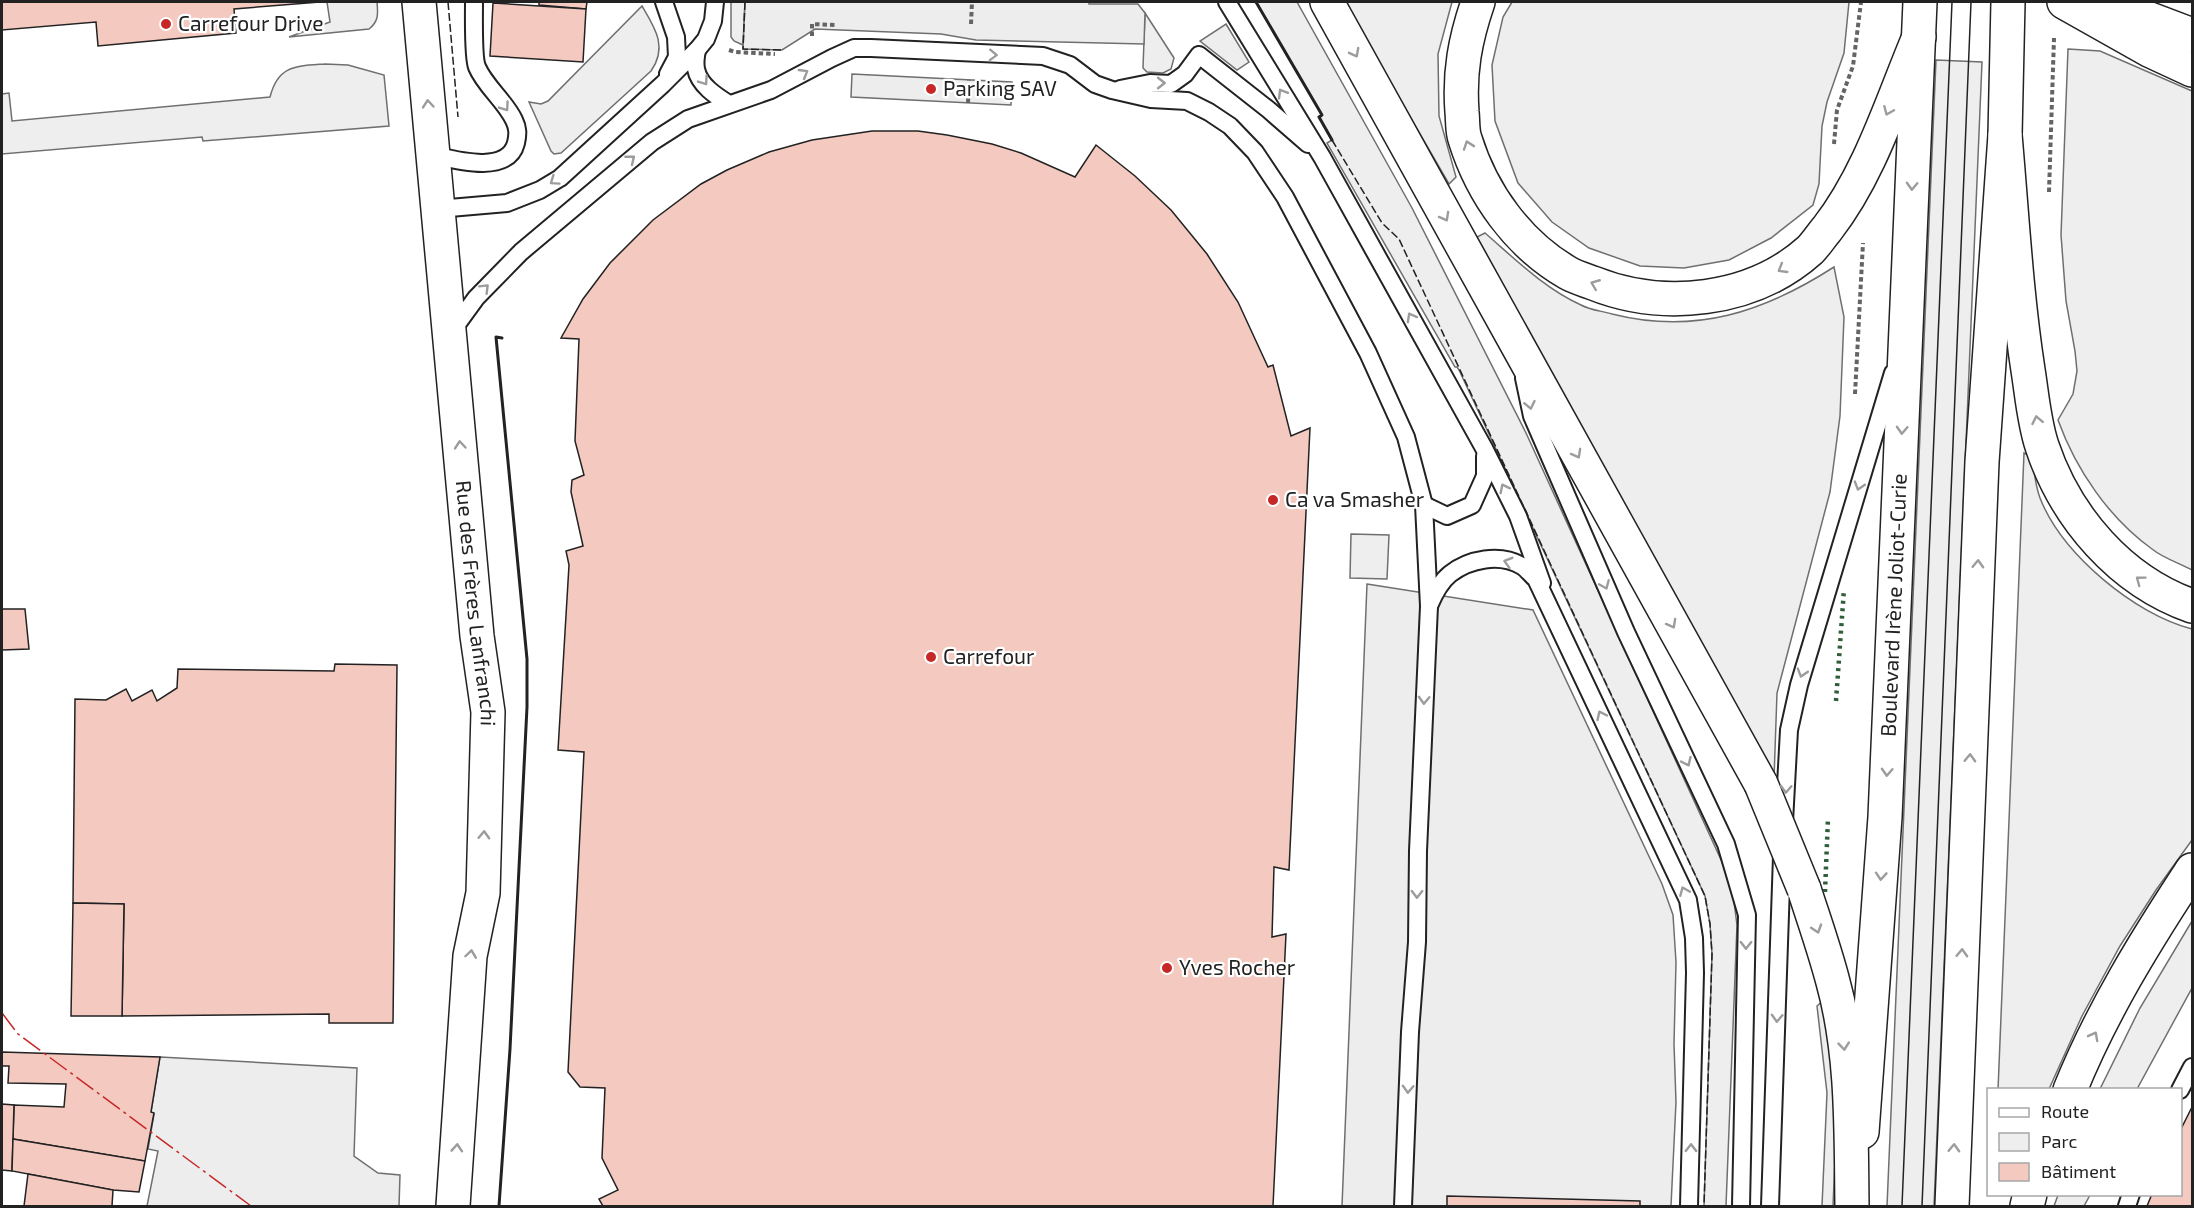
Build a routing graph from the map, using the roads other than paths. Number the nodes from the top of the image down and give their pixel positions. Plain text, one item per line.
1 (419, 2) edge
2 (474, 2) edge
3 (664, 2) edge
4 (715, 2) edge
5 (1227, 2) edge
6 (1327, 2) edge
7 (1478, 2) edge
8 (1920, 2) edge
9 (2008, 2) edge
10 (2064, 2) edge
11 (2105, 2) edge
12 (2151, 35) junction
13 (2193, 35) edge
14 (1919, 37) junction
15 (697, 50) junction
16 (2193, 70) edge
17 (663, 84) junction
18 (1112, 90) junction
19 (729, 104) junction
20 (2005, 135) junction
21 (433, 155) junction
22 (1322, 157) junction
23 (438, 209) junction
24 (1906, 330) junction
25 (450, 335) junction
26 (1518, 348) junction
27 (1485, 450) junction
28 (1424, 505) junction
29 (1548, 601) junction
30 (1429, 606) junction
31 (2193, 606) edge
32 (2193, 870) edge
33 (2193, 1067) edge
34 (2070, 1088) edge
35 (2182, 1088) edge
36 (453, 1206) edge
37 (1403, 1206) edge
38 (1689, 1206) edge
39 (1741, 1206) edge
40 (1770, 1206) edge
41 (1853, 1206) edge
42 (1952, 1206) edge

21 -> 1 main road, Rue des Frères Lanfranchi
2 -> 21 lane
3 - 17 lane
4 - 15 lane
22 -> 5 lane
6 -> 26 main road
14 -> 7 main road
8 - 14 main road, Boulevard Irène Joliot-Curie
9 - 20 main road
10 - 12 main road
11 - 12 main road
12 - 13 main road
12 - 16 main road
14 -> 24 main road, Boulevard Irène Joliot-Curie
15 - 17 lane
15 -> 19 lane
17 -> 23 lane
19 -> 18 lane
18 -> 22 lane
18 - 28 lane
25 -> 19 lane
31 -> 20 main road
42 -> 20 main road
21 - 23 main road, Rue des Frères Lanfranchi
27 -> 22 lane
23 - 25 main road, Rue des Frères Lanfranchi
24 -> 40 lane
24 -> 41 main road, Boulevard Irène Joliot-Curie
36 -> 25 main road, Rue des Frères Lanfranchi
26 -> 39 lane
26 -> 41 main road, bridge
27 - 28 lane
29 -> 27 lane
28 - 30 lane
29 -> 30 lane
38 -> 29 lane
30 -> 37 lane
34 -> 32 main road
33 - 35 lane

